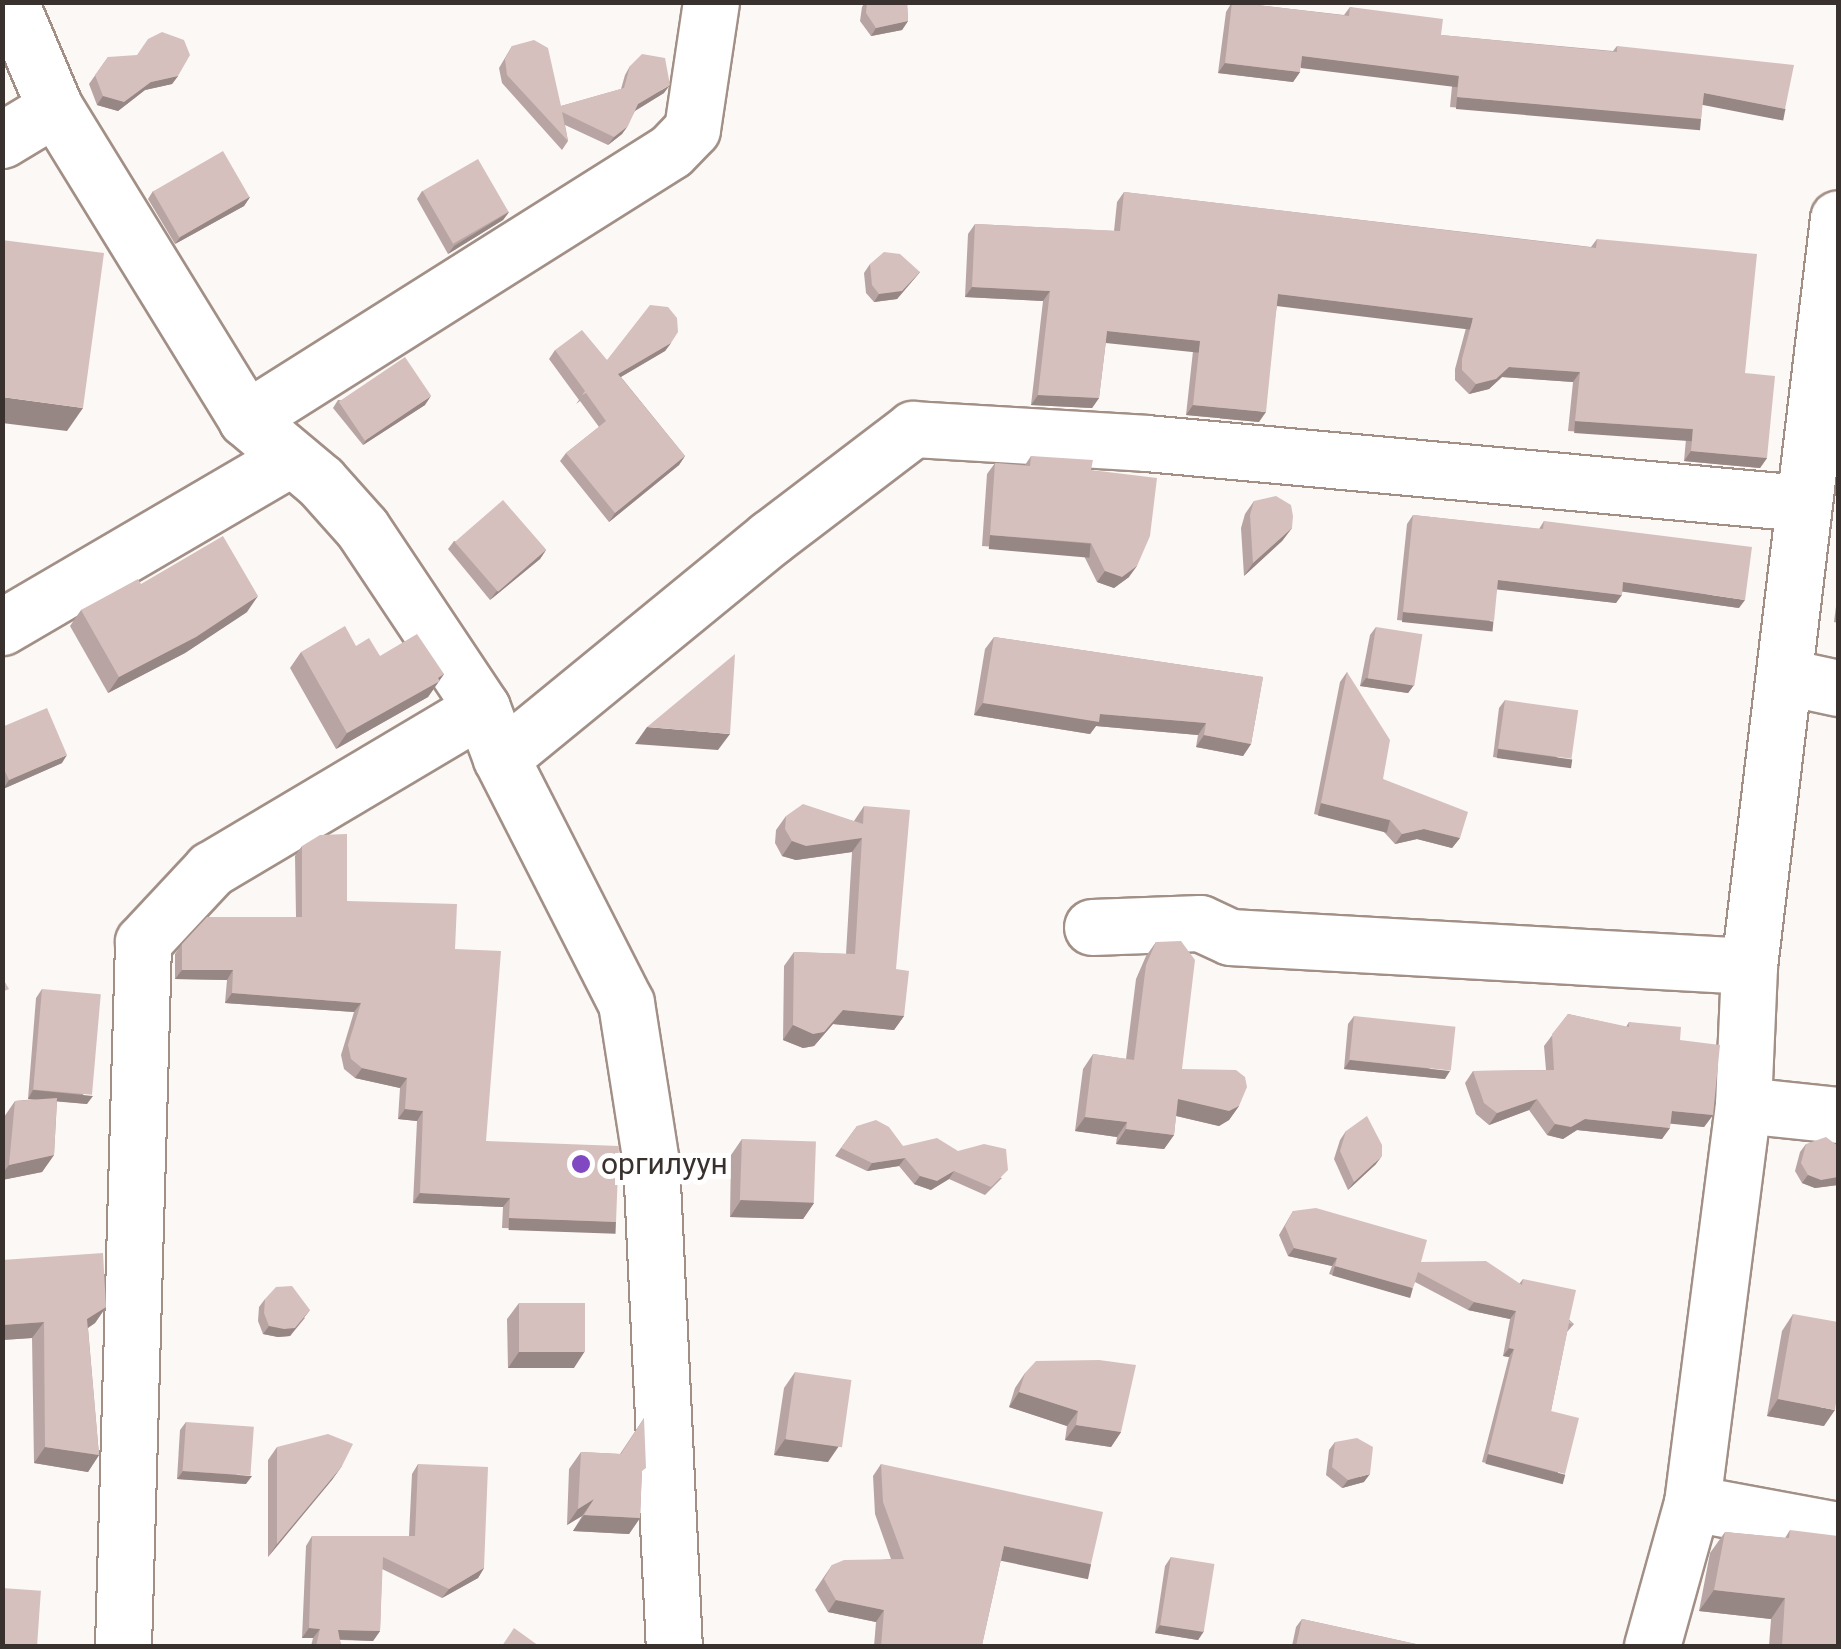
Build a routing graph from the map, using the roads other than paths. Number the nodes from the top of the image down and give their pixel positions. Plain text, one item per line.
1 (10, 2) edge
2 (711, 2) edge
3 (55, 108) junction
4 (2, 140) edge
5 (1838, 218) edge
6 (246, 419) junction
7 (288, 459) junction
8 (1802, 504) junction
9 (2, 626) edge
10 (1813, 682) edge
11 (482, 708) junction
12 (501, 758) junction
13 (1092, 927) dead end
14 (1749, 966) junction
15 (1744, 1106) junction
16 (1838, 1115) edge
17 (1692, 1503) junction
18 (1838, 1530) edge
19 (123, 1646) edge
20 (674, 1646) edge
21 (1652, 1646) edge

1 - 3 street
2 - 6 street
3 - 4 street
3 - 6 street
5 - 8 street
6 - 7 street
7 - 9 street
7 - 11 street
8 - 10 street
8 - 12 street
10 - 14 street
11 - 12 street
11 - 19 street
12 - 20 street
13 - 14 street
14 - 15 street
15 - 16 street
15 - 17 street
17 - 18 street
17 - 21 street

